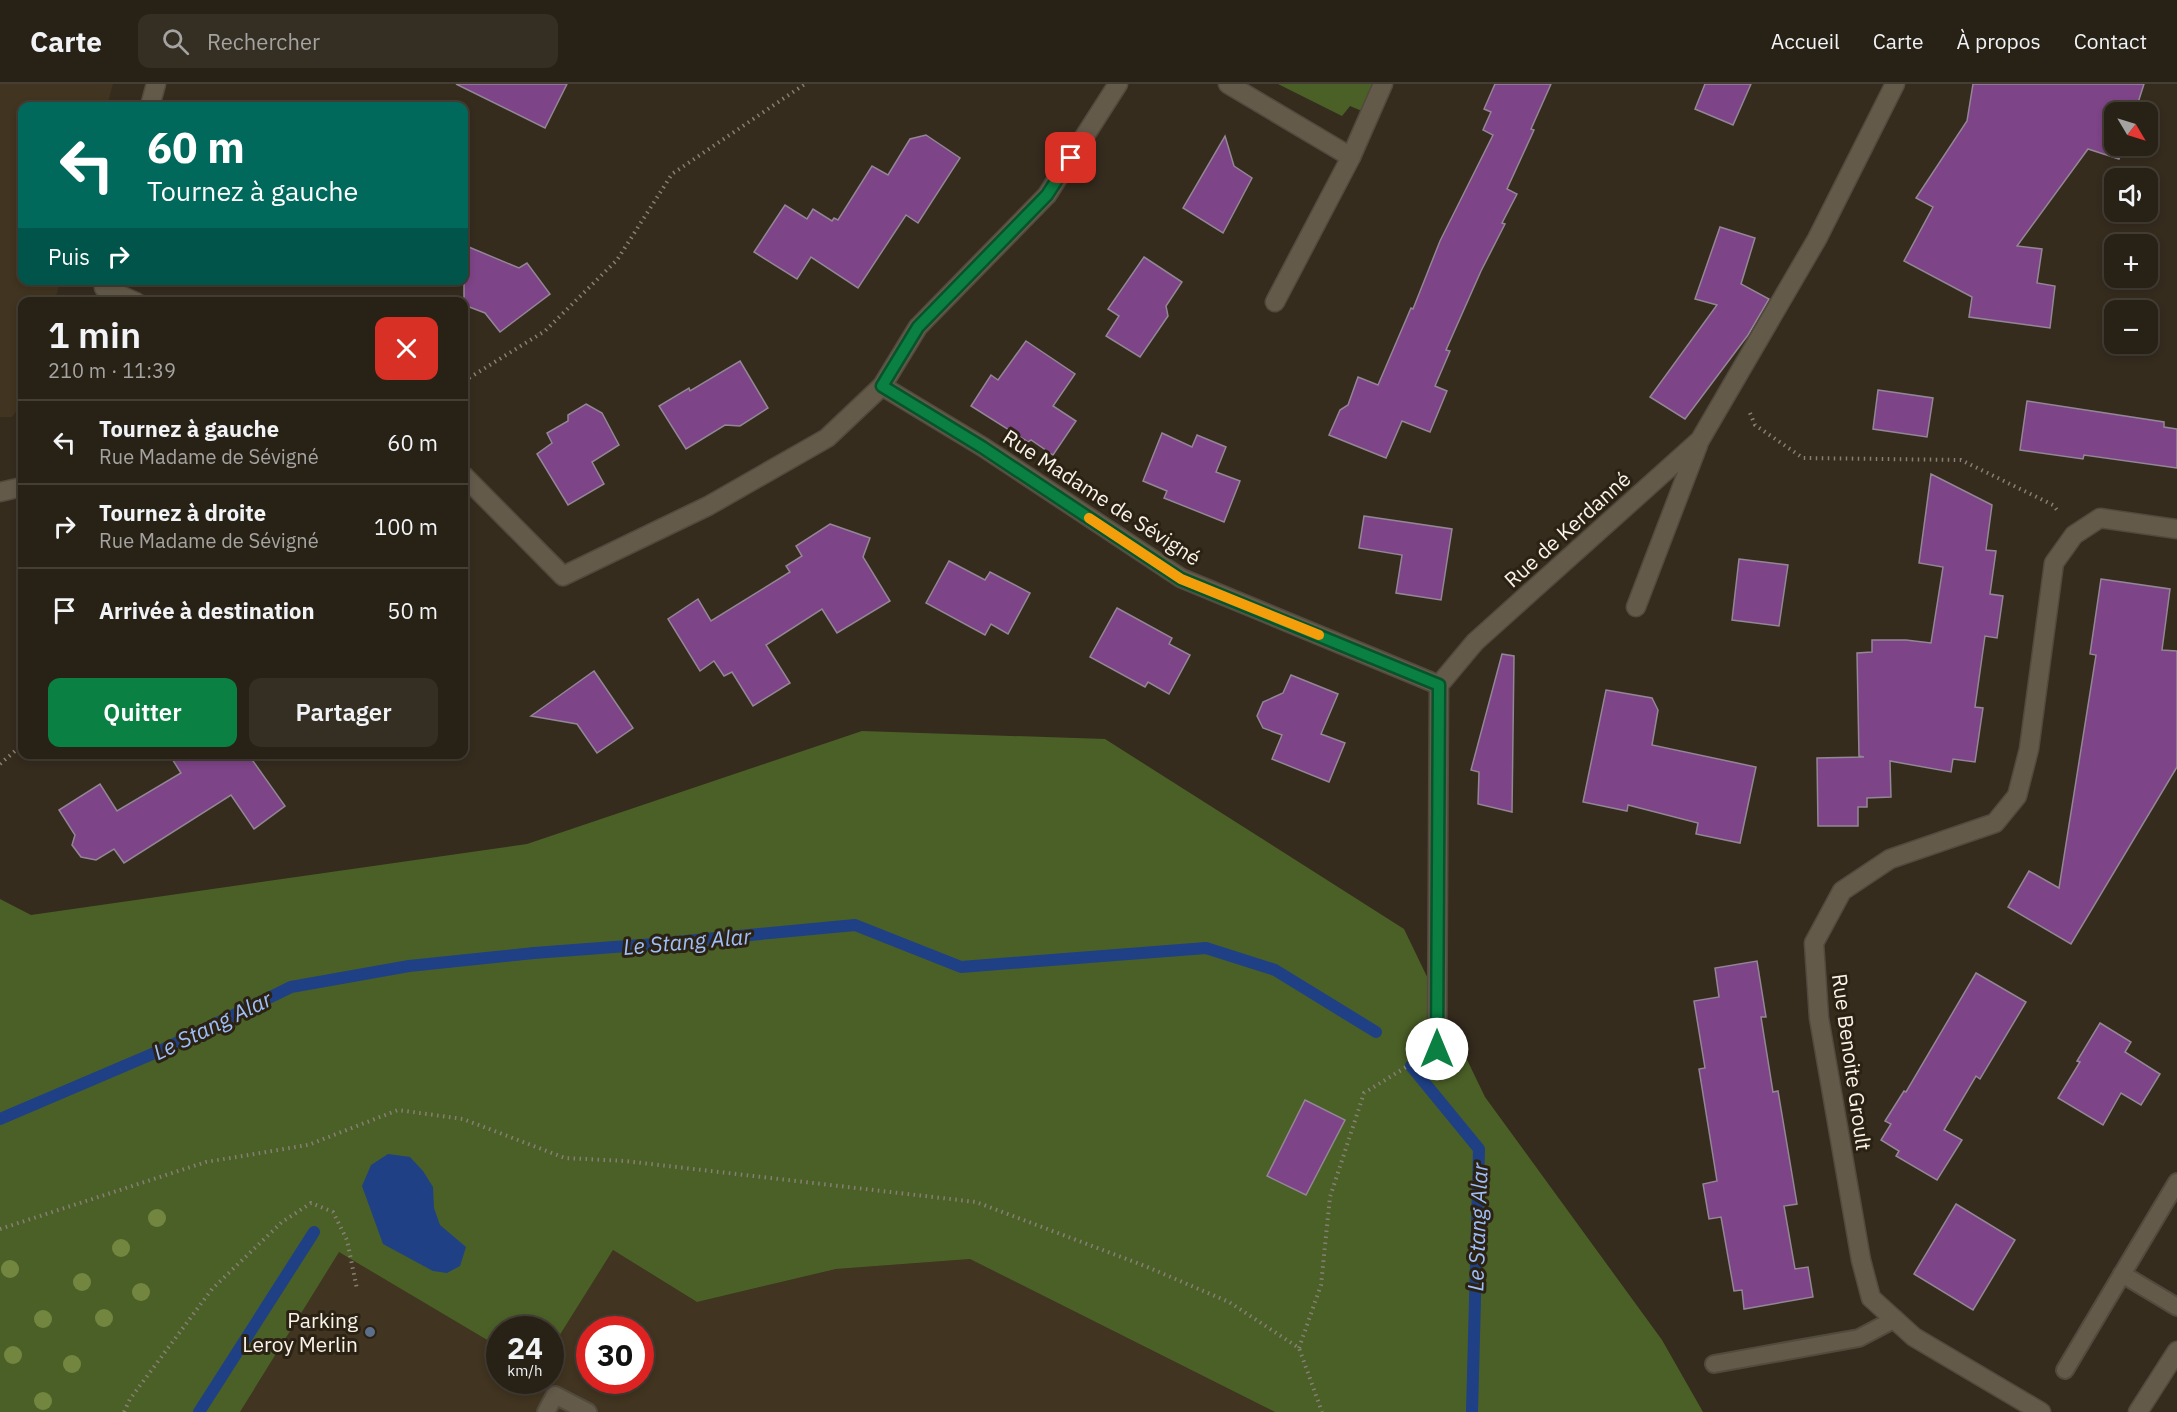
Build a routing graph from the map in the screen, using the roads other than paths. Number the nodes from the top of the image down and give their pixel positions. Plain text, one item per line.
1 (156, 84) edge
2 (1118, 84) edge
3 (1228, 84) edge
4 (1383, 84) edge
5 (1894, 84) edge
6 (151, 102) edge
7 (1351, 157) junction
8 (104, 290) edge
9 (122, 297) edge
10 (1275, 302) dead end
11 (882, 386) junction
12 (1700, 440) junction
13 (468, 480) edge
14 (18, 488) edge
15 (0, 492) edge
16 (2177, 529) edge
17 (1636, 607) dead end
18 (1439, 685) junction
19 (1437, 1049) road end
20 (2177, 1182) edge
21 (2122, 1274) junction
22 (2177, 1307) edge
23 (1895, 1319) junction
24 (2177, 1351) edge
25 (1714, 1364) dead end
26 (2065, 1370) dead end
27 (546, 1412) edge
28 (588, 1412) edge
29 (2041, 1412) edge
30 (2138, 1412) edge

1 - 6 street
2 - 11 street
3 - 7 street
4 - 7 street
5 - 12 street, Rue de Kerdanné
7 - 10 street
8 - 9 street
11 - 13 street
11 - 18 street, Rue Madame de Sévigné
12 - 17 street
12 - 18 street, Rue de Kerdanné
14 - 15 street
16 - 23 street, Rue Benoite Groult
18 - 19 street
20 - 21 lane
21 - 22 lane
21 - 26 lane
23 - 25 lane
23 - 29 street, Rue Benoite Groult
24 - 30 street
27 - 28 lane

